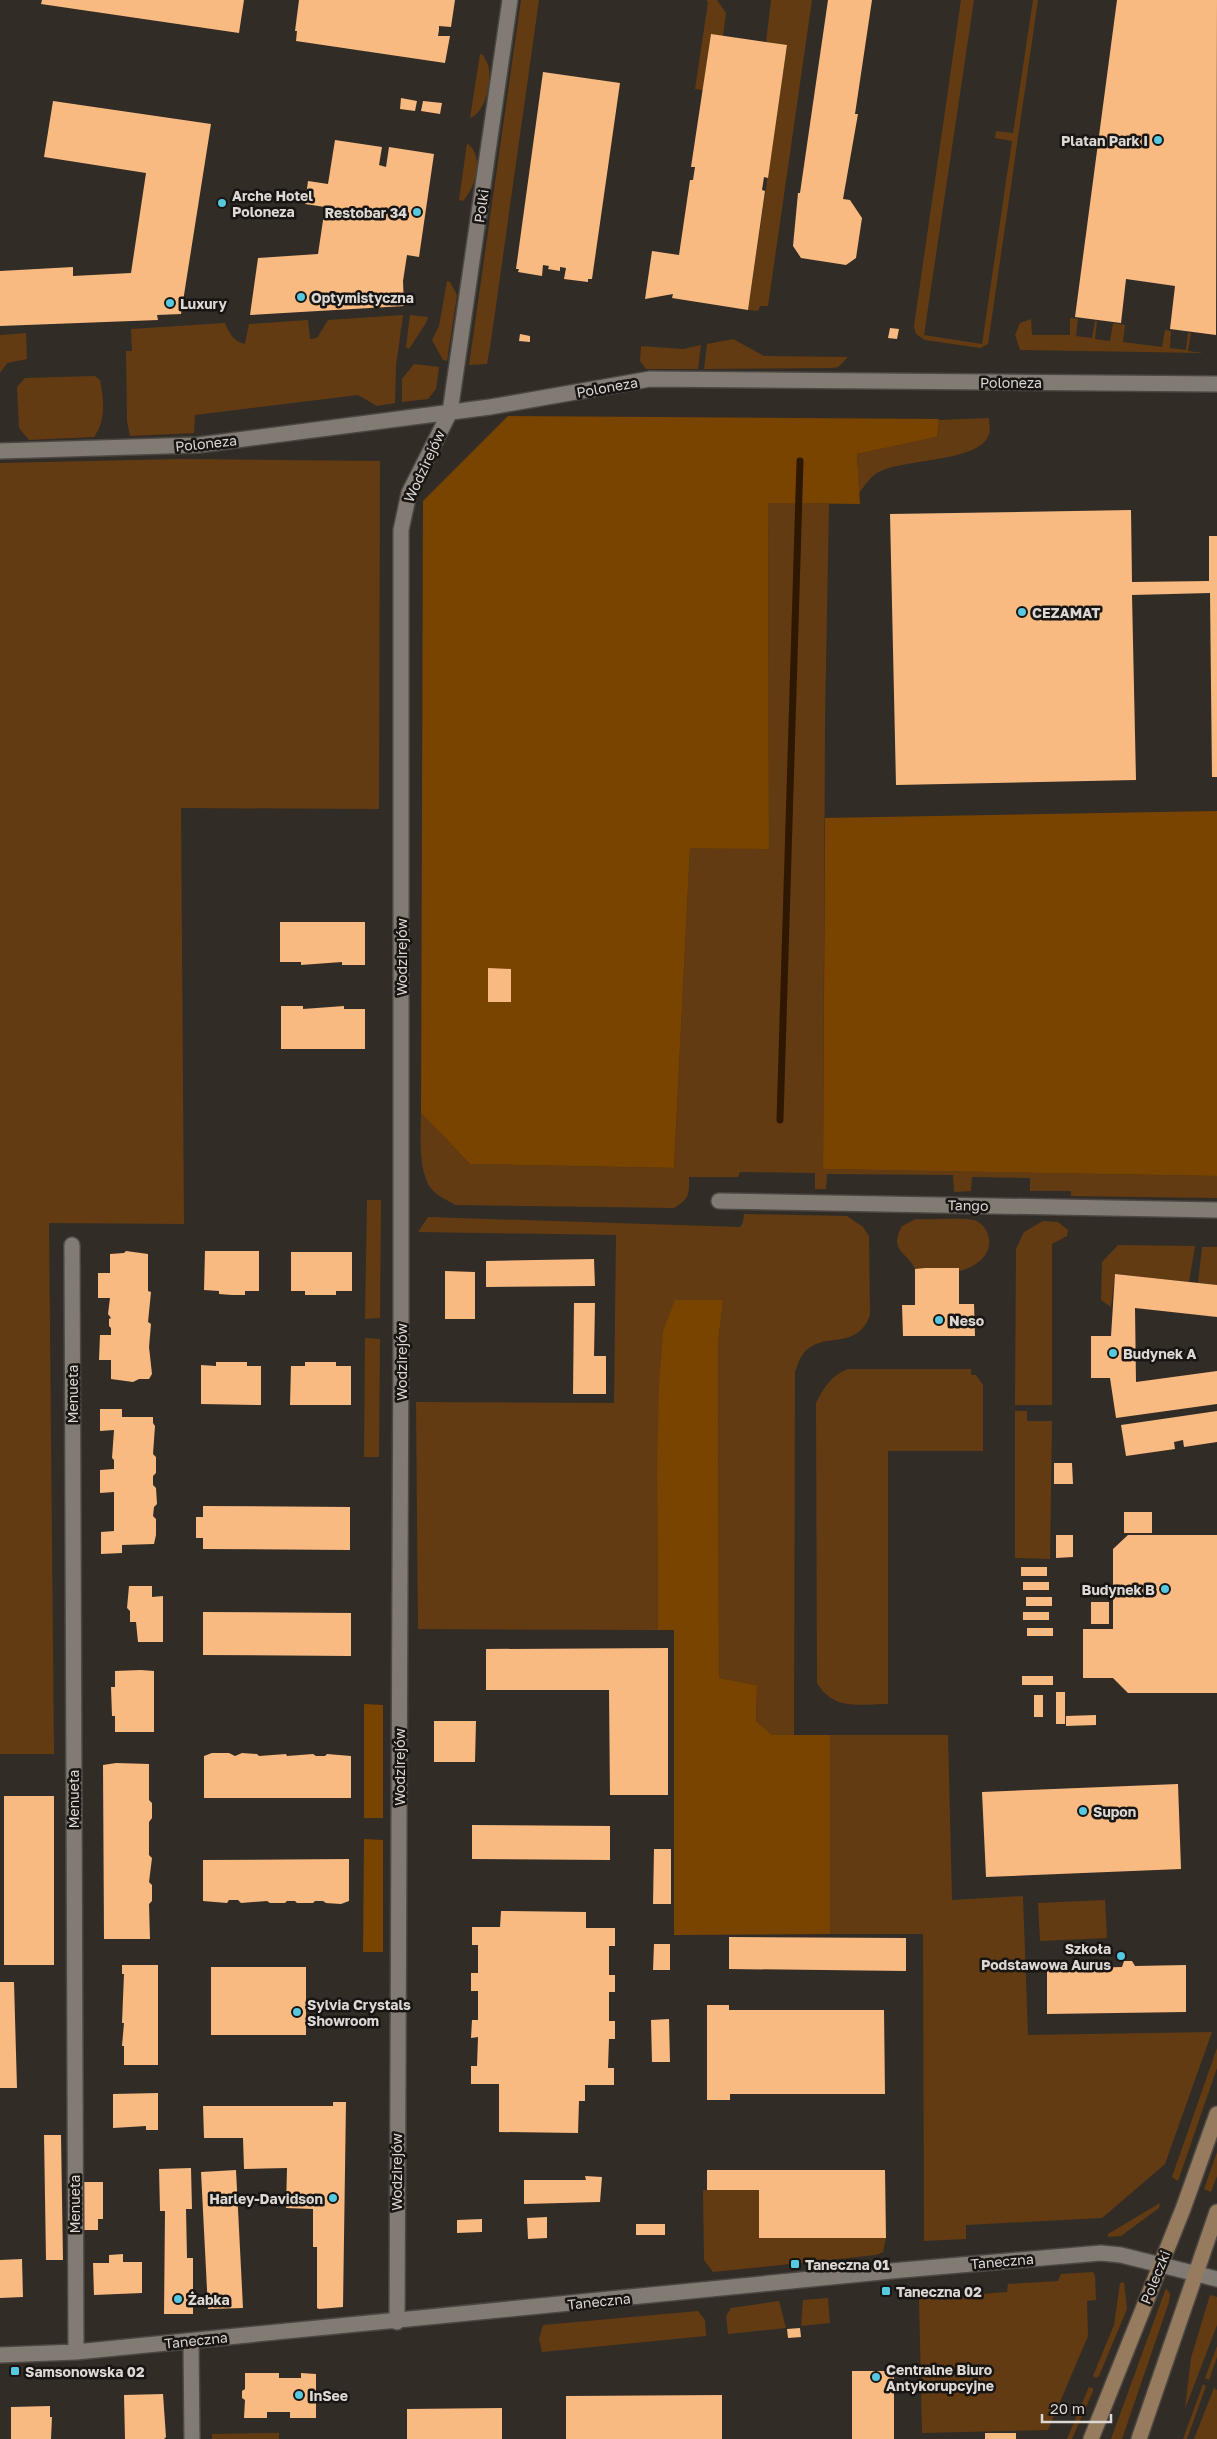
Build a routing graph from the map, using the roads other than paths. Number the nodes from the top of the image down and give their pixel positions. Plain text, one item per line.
1 (510, 0) edge
2 (1217, 384) edge
3 (450, 412) junction
4 (0, 451) edge
5 (719, 1201) dead end
6 (1217, 1210) edge
7 (72, 1245) dead end
8 (1217, 2114) edge
9 (1217, 2212) edge
10 (1160, 2264) junction
11 (1196, 2273) junction
12 (1217, 2279) edge
13 (396, 2322) junction
14 (191, 2341) junction
15 (76, 2352) junction
16 (0, 2355) edge
17 (192, 2439) edge
18 (1091, 2439) edge
19 (1139, 2439) edge

1 - 3 street, Polki
2 - 3 street, Poloneza
3 - 4 street, Poloneza
3 - 13 street, Wodzirejów
5 - 6 street, Tango
7 - 15 street, Menueta
8 - 10 main road, Poleczki
9 - 11 main road
10 - 11 street, Taneczna
10 - 13 street, Taneczna
10 - 18 main road, Poleczki
11 - 12 street
11 - 19 main road
13 - 14 street, Taneczna
14 - 15 street, Taneczna
14 - 17 street
15 - 16 street, Taneczna

